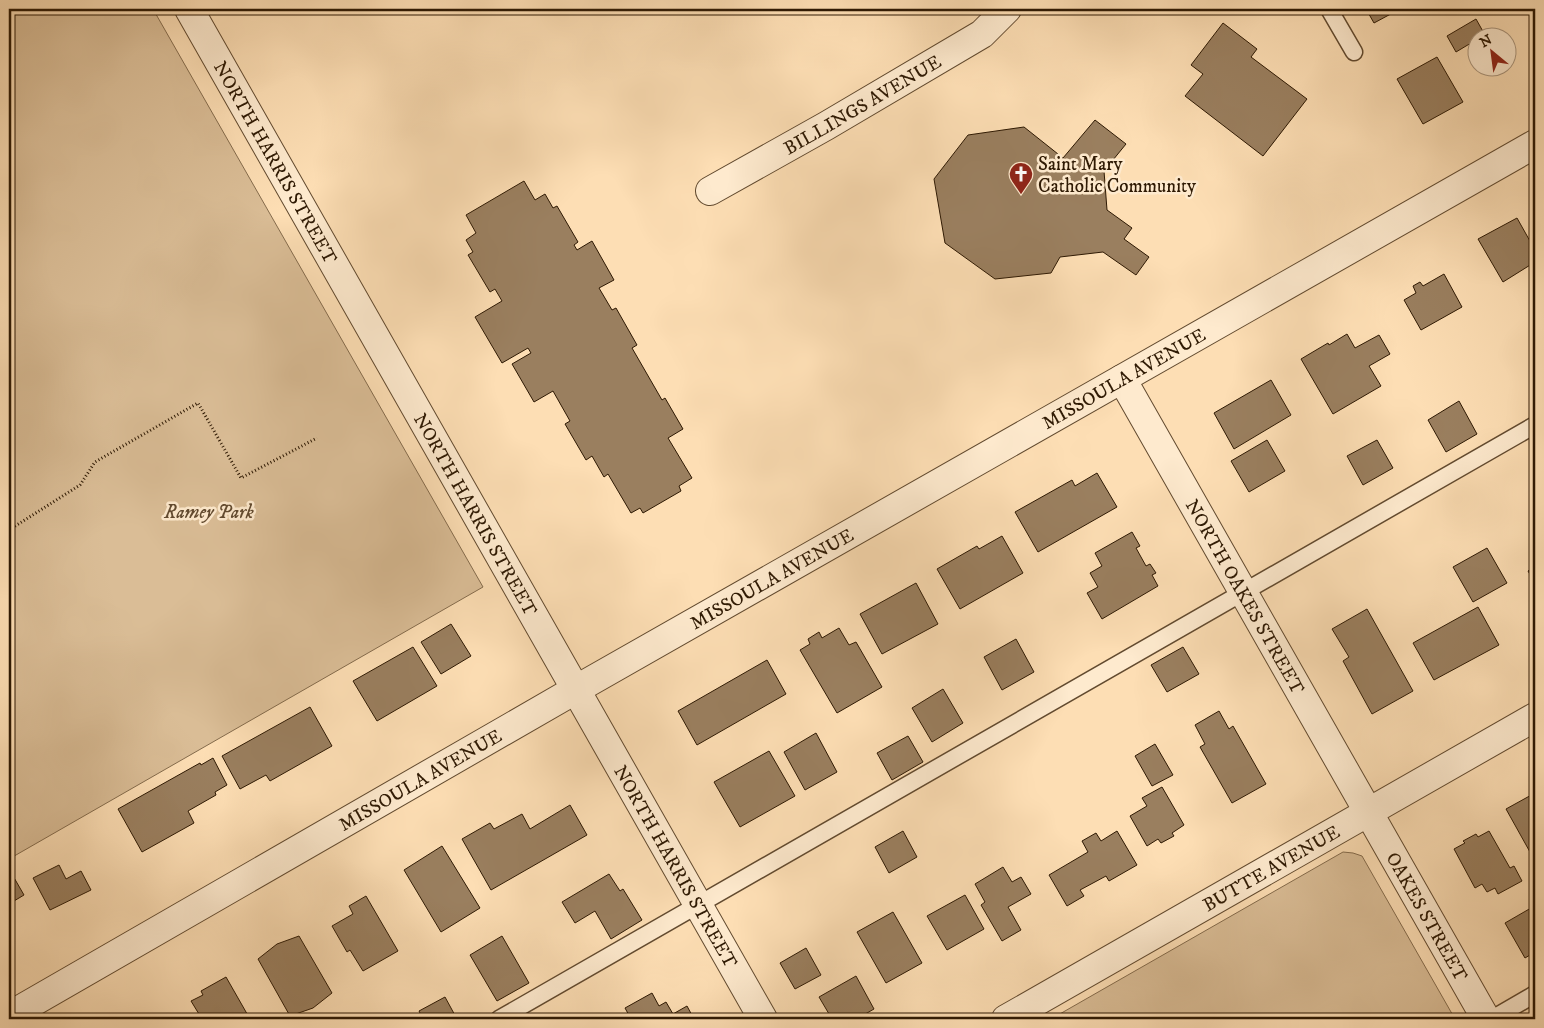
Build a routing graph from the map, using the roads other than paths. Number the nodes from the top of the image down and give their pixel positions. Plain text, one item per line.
1 (189, 9) edge
2 (1007, 9) edge
3 (1329, 9) edge
4 (1354, 52) dead end
5 (1535, 144) edge
6 (710, 191) dead end
7 (1122, 379) junction
8 (1535, 425) edge
9 (1243, 593) junction
10 (576, 690) junction
11 (1535, 717) edge
12 (1368, 814) junction
13 (698, 905) junction
14 (1535, 994) edge
15 (26, 1013) edge
16 (499, 1019) edge
17 (763, 1019) edge
18 (1006, 1019) edge
19 (1486, 1019) edge
20 (1492, 1019) edge

1 - 10 street, NORTH HARRIS STREET
2 - 6 street, BILLINGS AVENUE
3 - 4 lane
5 - 7 street, MISSOULA AVENUE
7 - 9 street, NORTH OAKES STREET
7 - 10 street, MISSOULA AVENUE
8 - 9 lane
9 - 12 street, NORTH OAKES STREET
9 - 13 lane
10 - 13 street, NORTH HARRIS STREET
10 - 15 street, MISSOULA AVENUE
11 - 12 street, BUTTE AVENUE
12 - 18 street, BUTTE AVENUE
12 - 19 street, OAKES STREET
13 - 16 lane
13 - 17 street, NORTH HARRIS STREET
14 - 20 lane

